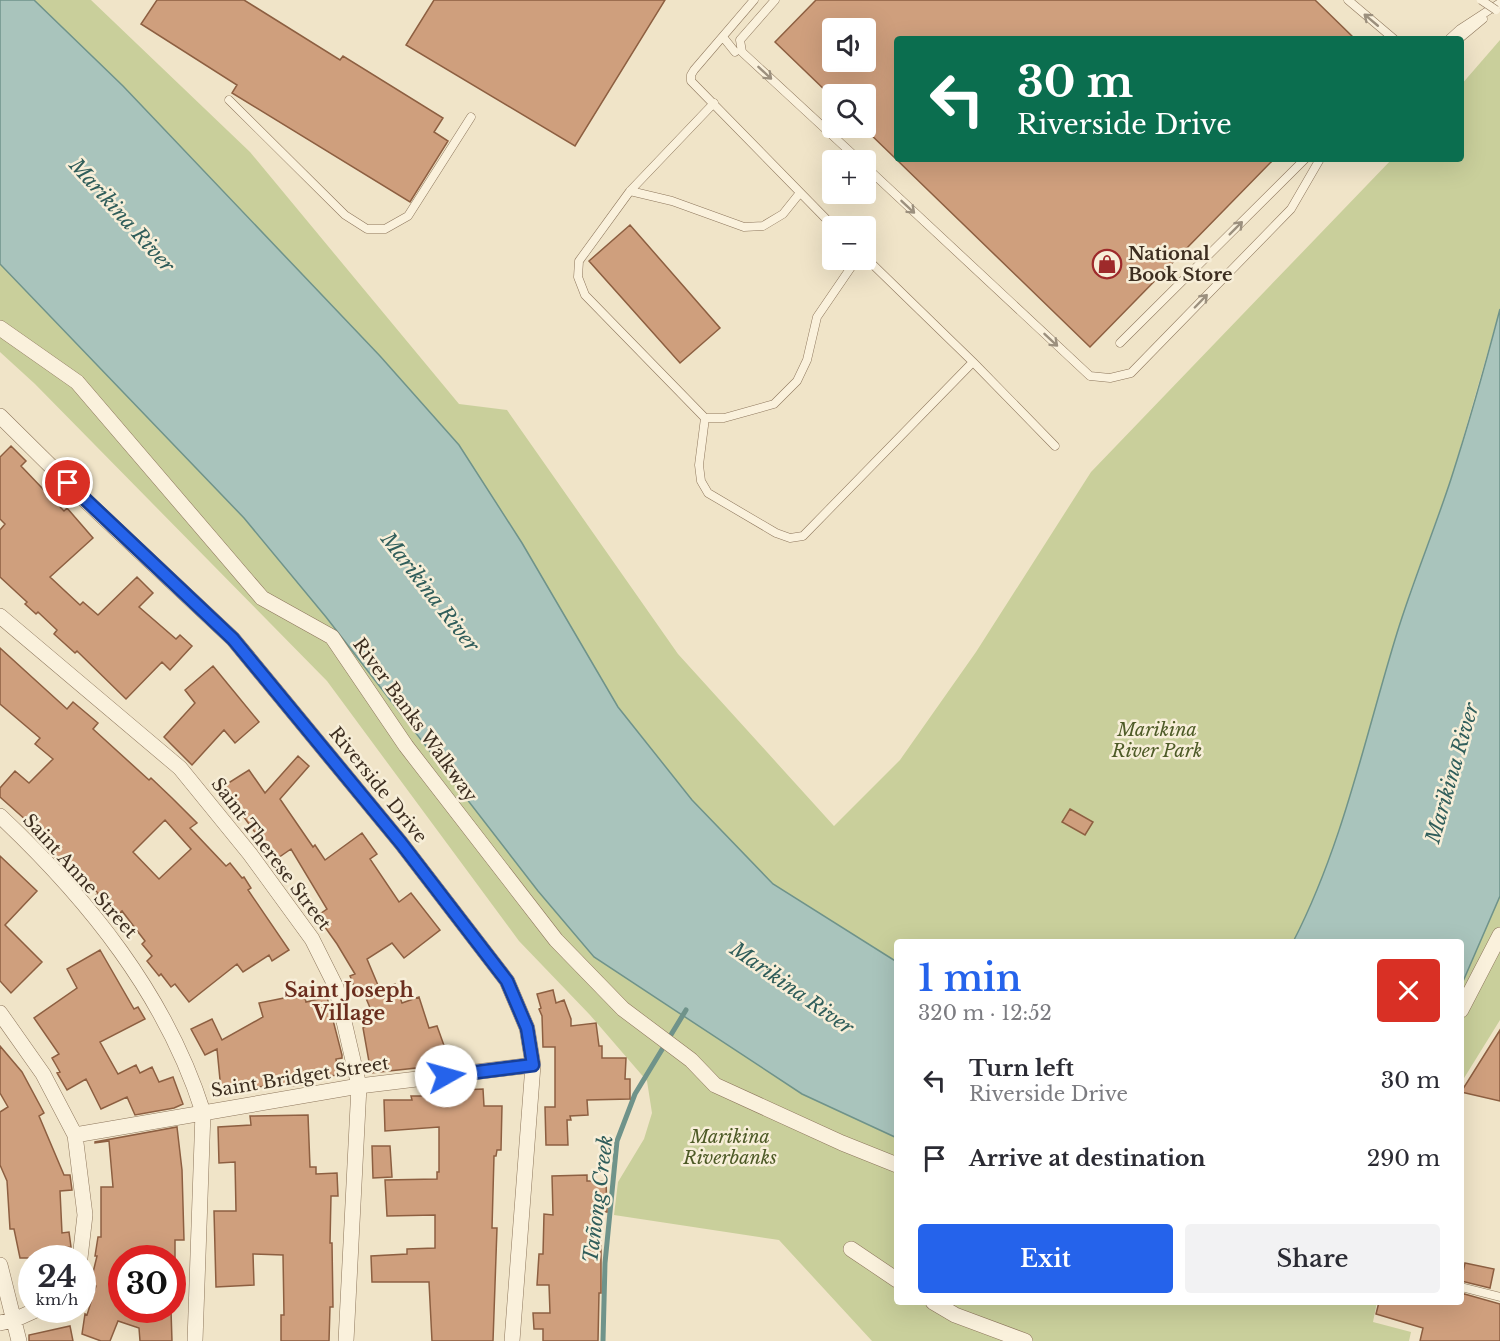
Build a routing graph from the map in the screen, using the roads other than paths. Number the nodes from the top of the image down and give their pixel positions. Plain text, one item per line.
1 (754, 0) edge
2 (775, 0) edge
3 (1348, 0) edge
4 (1482, 0) edge
5 (1497, 7) edge
6 (1390, 36) edge
7 (1452, 36) edge
8 (1463, 36) edge
9 (723, 37) junction
10 (735, 52) dead end
11 (229, 100) dead end
12 (714, 103) junction
13 (471, 117) dead end
14 (848, 150) edge
15 (1302, 162) edge
16 (1318, 162) edge
17 (876, 176) edge
18 (630, 192) junction
19 (799, 194) junction
20 (822, 216) edge
21 (876, 268) edge
22 (849, 270) edge
23 (0, 328) edge
24 (1120, 343) dead end
25 (974, 362) junction
26 (0, 416) edge
27 (705, 418) junction
28 (1055, 446) dead end
29 (0, 616) edge
30 (0, 816) edge
31 (1500, 935) edge
32 (1464, 1004) edge
33 (0, 1013) edge
34 (533, 1065) junction
35 (359, 1086) junction
36 (203, 1112) junction
37 (75, 1135) junction
38 (894, 1164) edge
39 (82, 1245) edge
40 (851, 1249) dead end
41 (0, 1265) edge
42 (894, 1278) edge
43 (1464, 1288) edge
44 (1500, 1297) edge
45 (938, 1305) edge
46 (7, 1321) edge
47 (19, 1341) edge
48 (195, 1341) edge
49 (346, 1341) edge
50 (512, 1341) edge
51 (1025, 1341) edge

1 - 9 lane
2 -> 14 lane
6 -> 3 lane
4 - 5 lane, bridge
5 - 7 lane
5 - 8 lane
9 - 10 lane
9 - 12 lane
11 - 13 lane
12 - 18 lane
12 - 19 lane
24 -> 15 lane
17 -> 16 lane
18 - 19 lane
18 - 27 lane
19 - 20 lane
21 - 25 lane
22 - 27 lane
23 - 38 street, River Banks Walkway
25 - 27 lane
25 - 28 lane
26 - 34 street, Riverside Drive
29 - 35 street, Saint Therese Street
30 - 36 street, Saint Anne Street
31 - 32 street
33 - 37 street
34 - 35 street, Saint Bridget Street
34 - 50 street, Riverside Drive
35 - 36 street, Saint Bridget Street
35 - 49 street, Saint Therese Street
36 - 37 street, Saint Bridget Street
36 - 48 street, Saint Anne Street
37 - 39 street
40 - 42 street
41 - 46 street
43 - 44 lane
45 - 51 street
46 - 47 street

